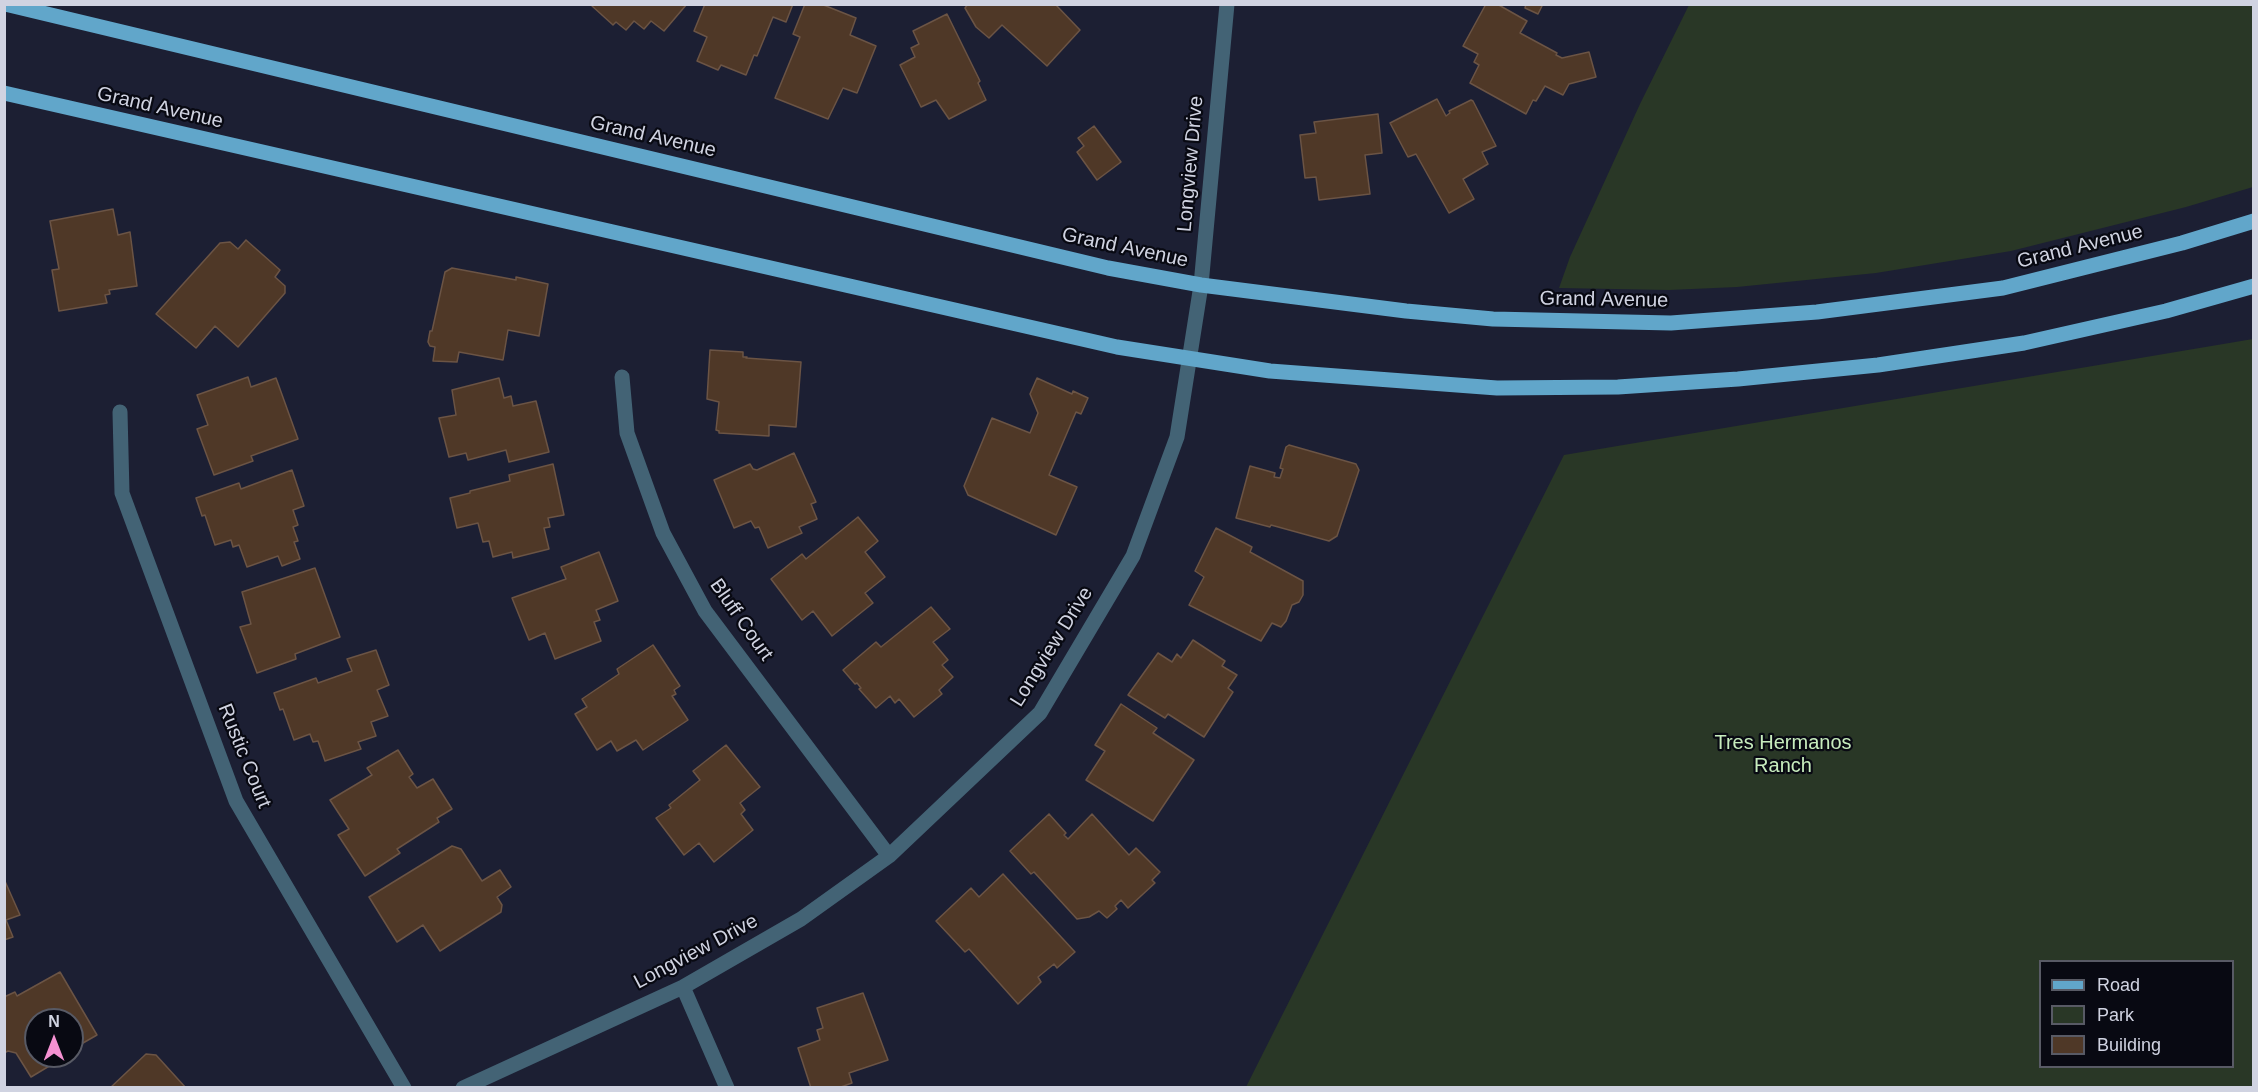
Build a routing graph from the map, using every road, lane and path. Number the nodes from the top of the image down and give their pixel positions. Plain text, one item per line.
1 (5, 4) edge
2 (1227, 4) edge
3 (4, 93) edge
4 (2253, 222) edge
5 (1201, 285) junction
6 (2253, 286) edge
7 (1190, 358) junction
8 (622, 377) dead end
9 (120, 412) dead end
10 (890, 856) junction
11 (683, 987) junction
12 (404, 1088) edge
13 (463, 1088) edge
14 (727, 1088) edge

1 - 5 main road, Grand Avenue
2 - 5 street, Longview Drive
3 - 7 main road, Grand Avenue
4 - 5 main road, Grand Avenue
5 - 7 street, Longview Drive
6 - 7 main road, Grand Avenue
7 - 10 street, Longview Drive
8 - 10 street, Bluff Court
9 - 12 street, Rustic Court
10 - 11 street, Longview Drive
11 - 13 street, Longview Drive
11 - 14 street

